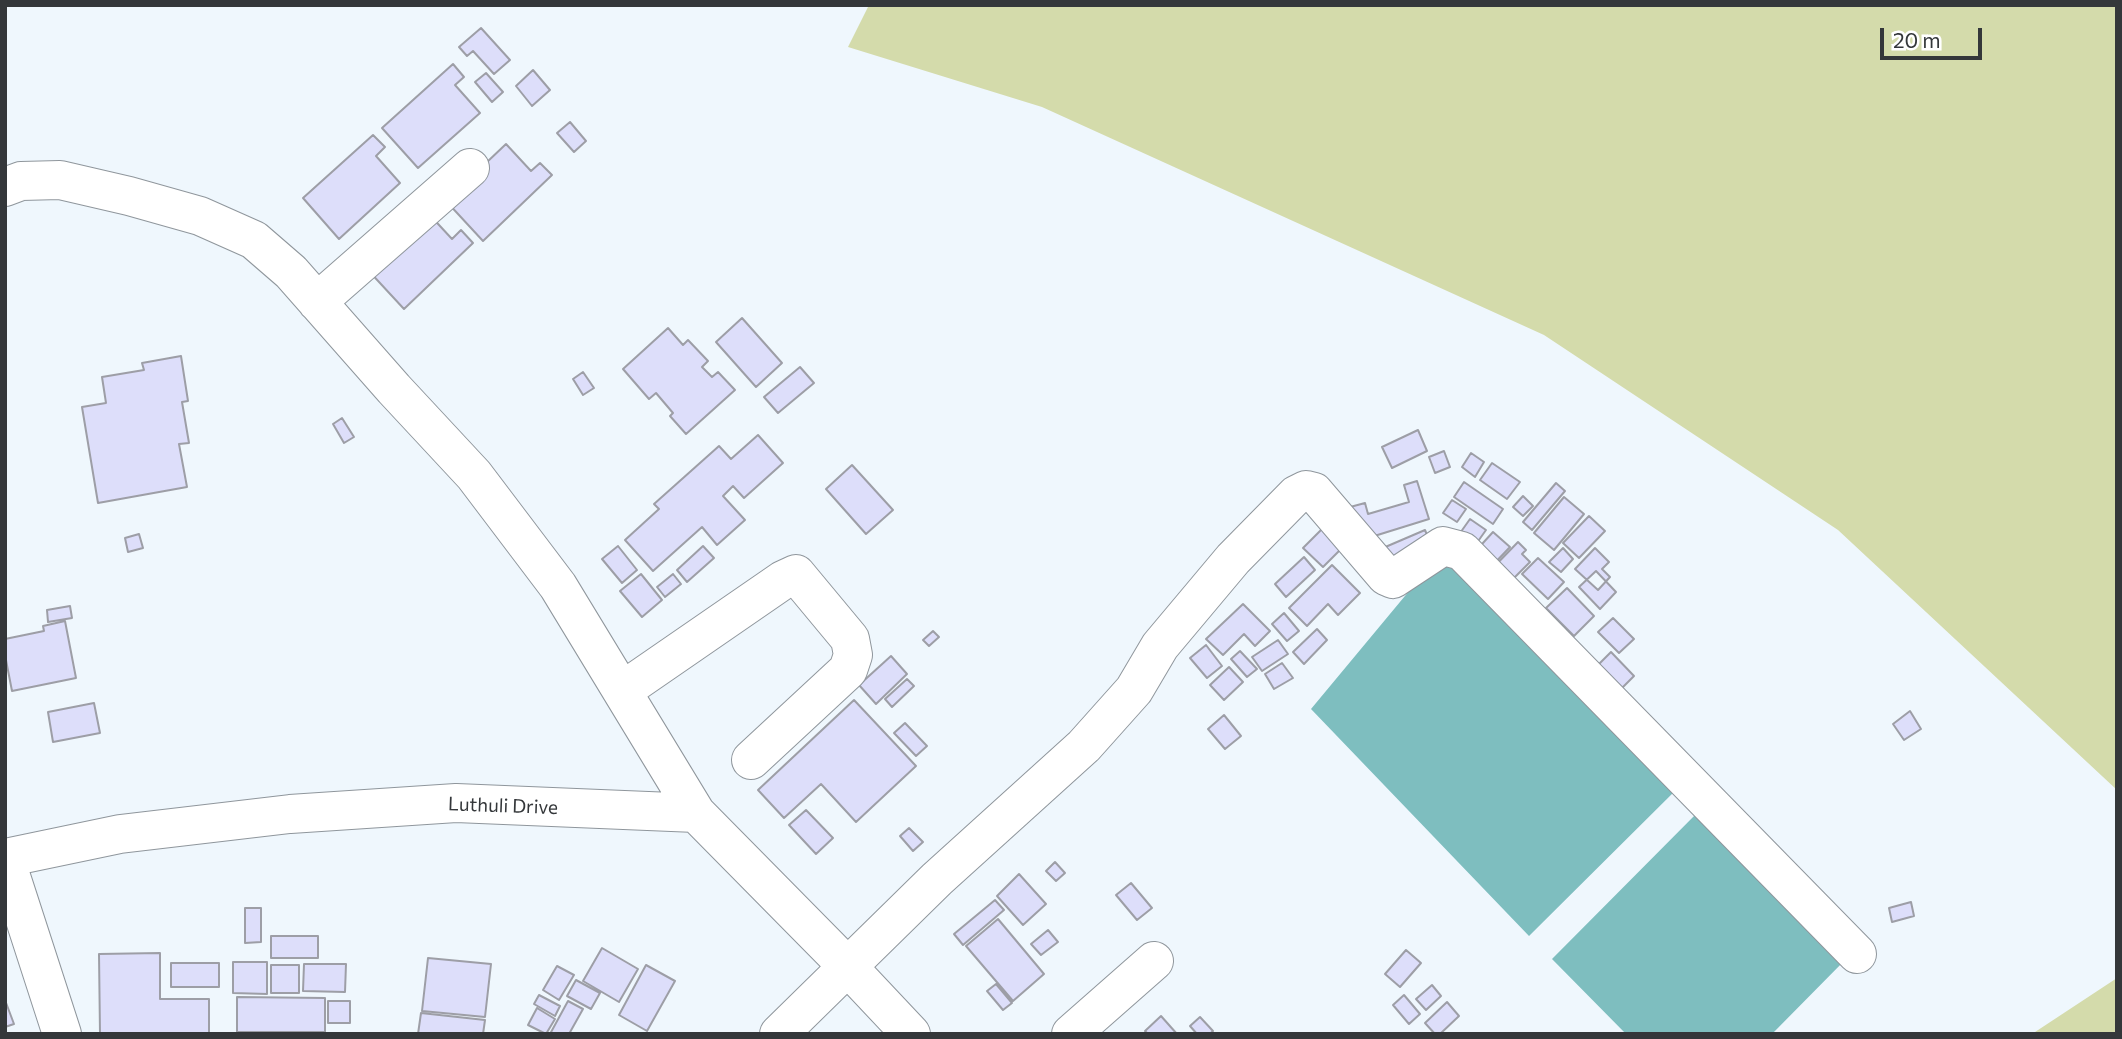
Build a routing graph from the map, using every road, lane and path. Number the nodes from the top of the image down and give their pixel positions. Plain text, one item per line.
1 (470, 168) dead end
2 (5, 187) edge
3 (317, 302) junction
4 (622, 691) junction
5 (751, 760) dead end
6 (696, 813) junction
7 (5, 858) edge
8 (1857, 954) dead end
9 (1154, 961) dead end
10 (848, 966) junction
11 (62, 1034) edge
12 (779, 1034) edge
13 (911, 1034) edge
14 (1071, 1034) edge

1 - 3 street
2 - 3 street
3 - 4 street
4 - 5 street
4 - 6 street
6 - 7 street, Luthuli Drive
6 - 10 street
7 - 11 street
8 - 10 street
9 - 14 street
10 - 12 street
10 - 13 street

